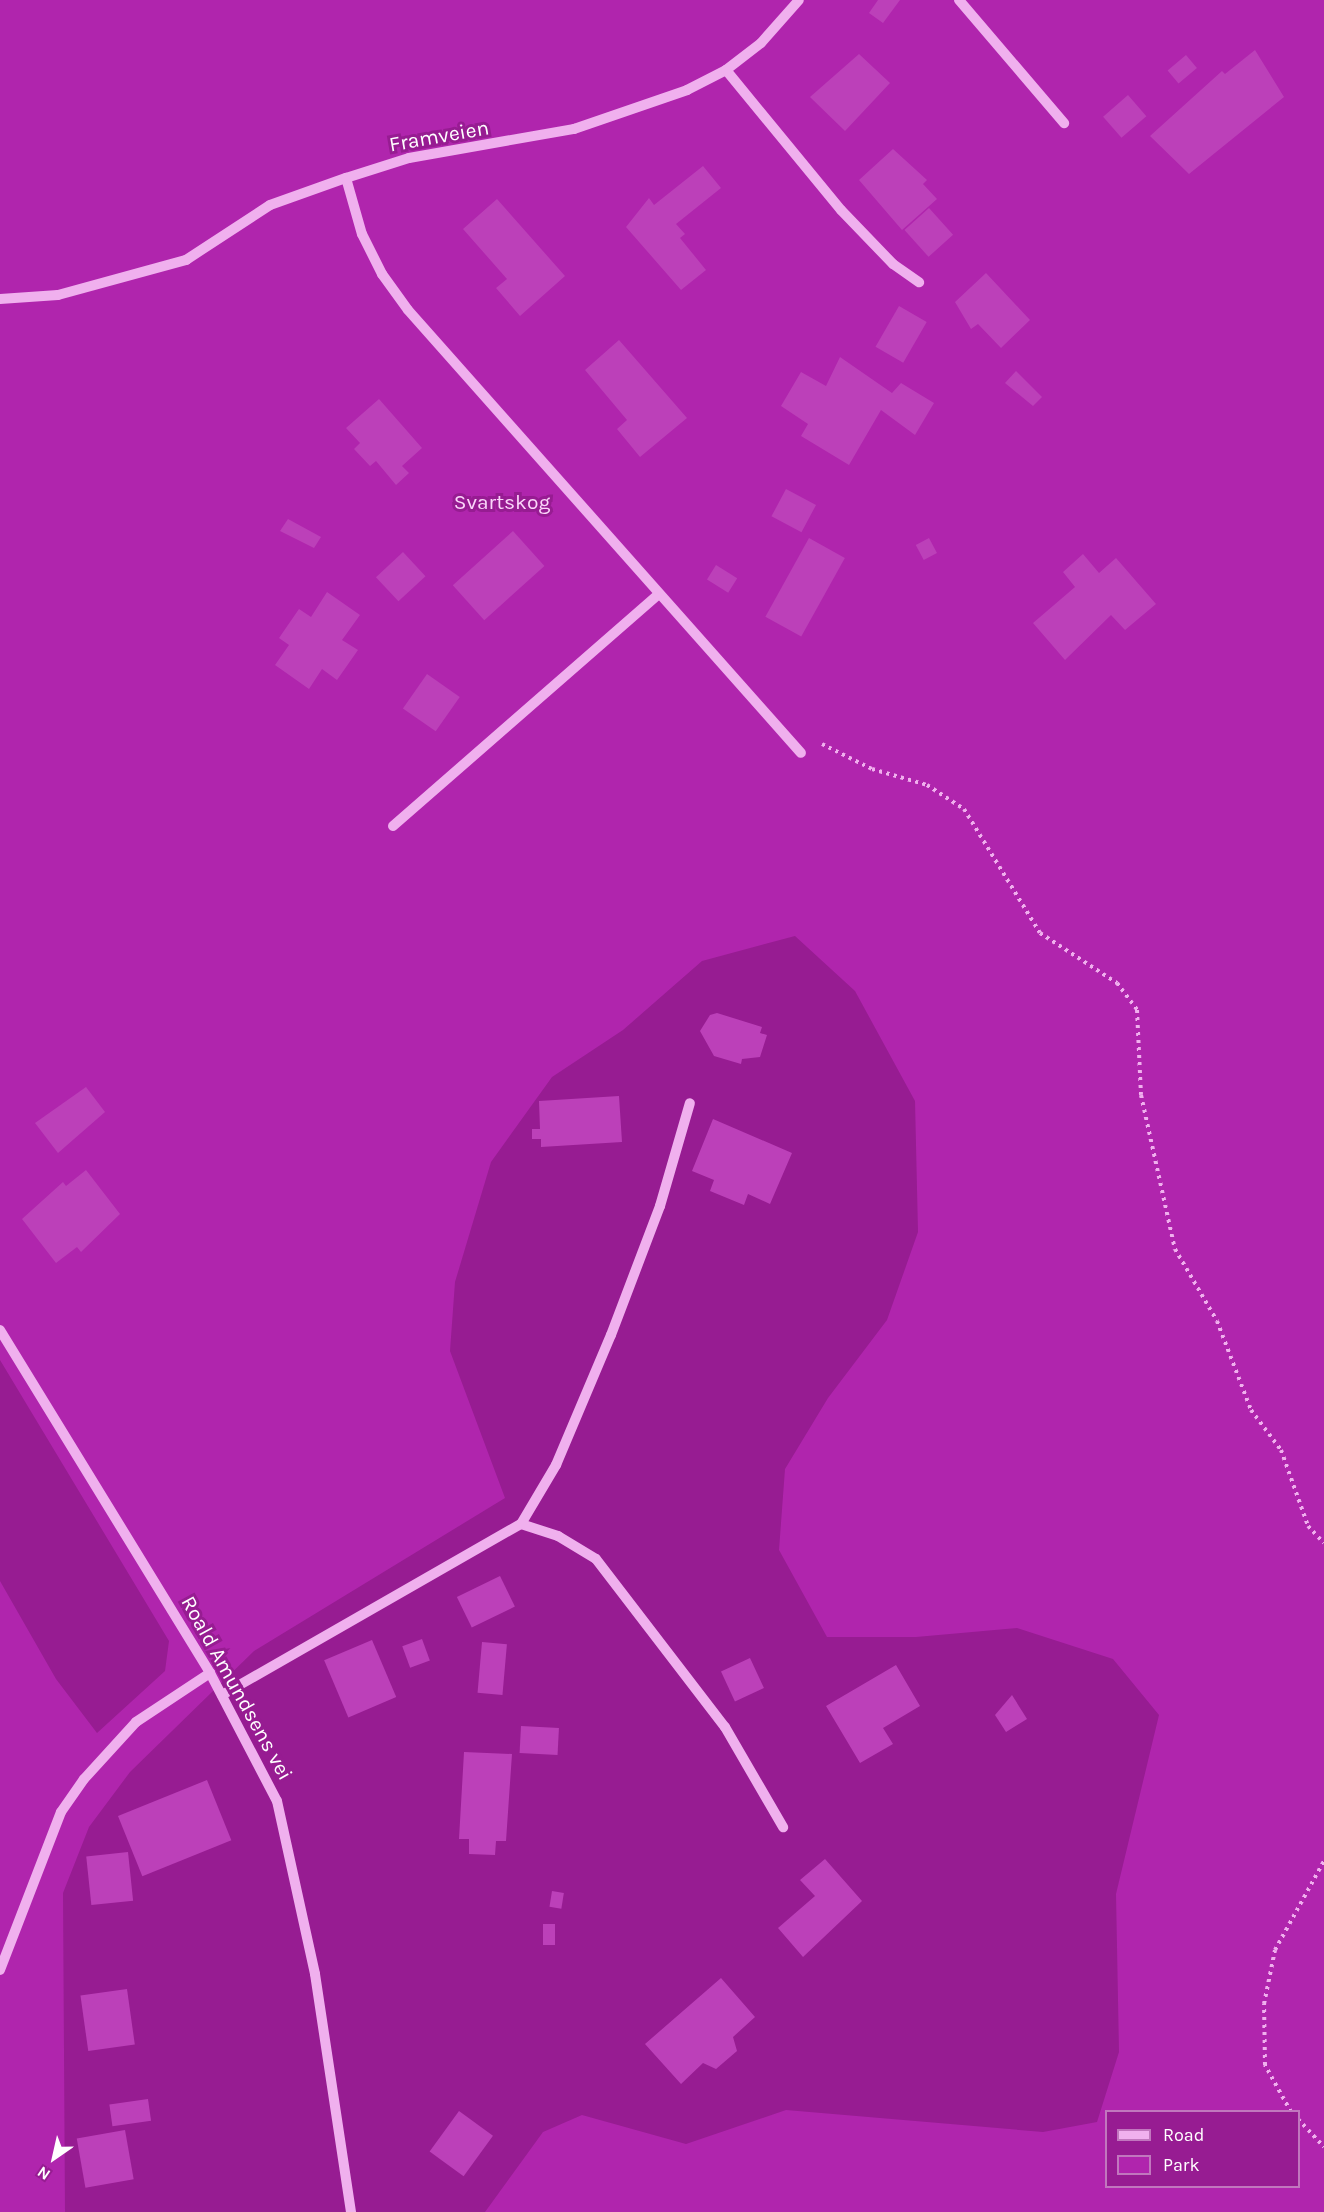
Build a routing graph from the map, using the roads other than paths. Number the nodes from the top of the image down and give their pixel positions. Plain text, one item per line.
1 (799, 0) edge
2 (959, 0) edge
3 (726, 70) junction
4 (1064, 123) dead end
5 (346, 178) junction
6 (919, 282) dead end
7 (0, 299) edge
8 (658, 595) junction
9 (801, 753) dead end
10 (393, 826) dead end
11 (690, 1103) dead end
12 (0, 1330) edge
13 (521, 1524) junction
14 (210, 1672) junction
15 (222, 1695) junction
16 (783, 1827) dead end
17 (0, 1970) edge
18 (351, 2212) edge

1 - 3 street, Framveien
2 - 4 street
3 - 5 street, Framveien
3 - 6 street
5 - 7 street, Framveien
5 - 8 street
8 - 9 street
8 - 10 street
11 - 13 street
12 - 14 street, Roald Amundsens vei
13 - 15 street
13 - 16 street
14 - 15 street, Roald Amundsens vei
14 - 17 street
15 - 18 street, Roald Amundsens vei

